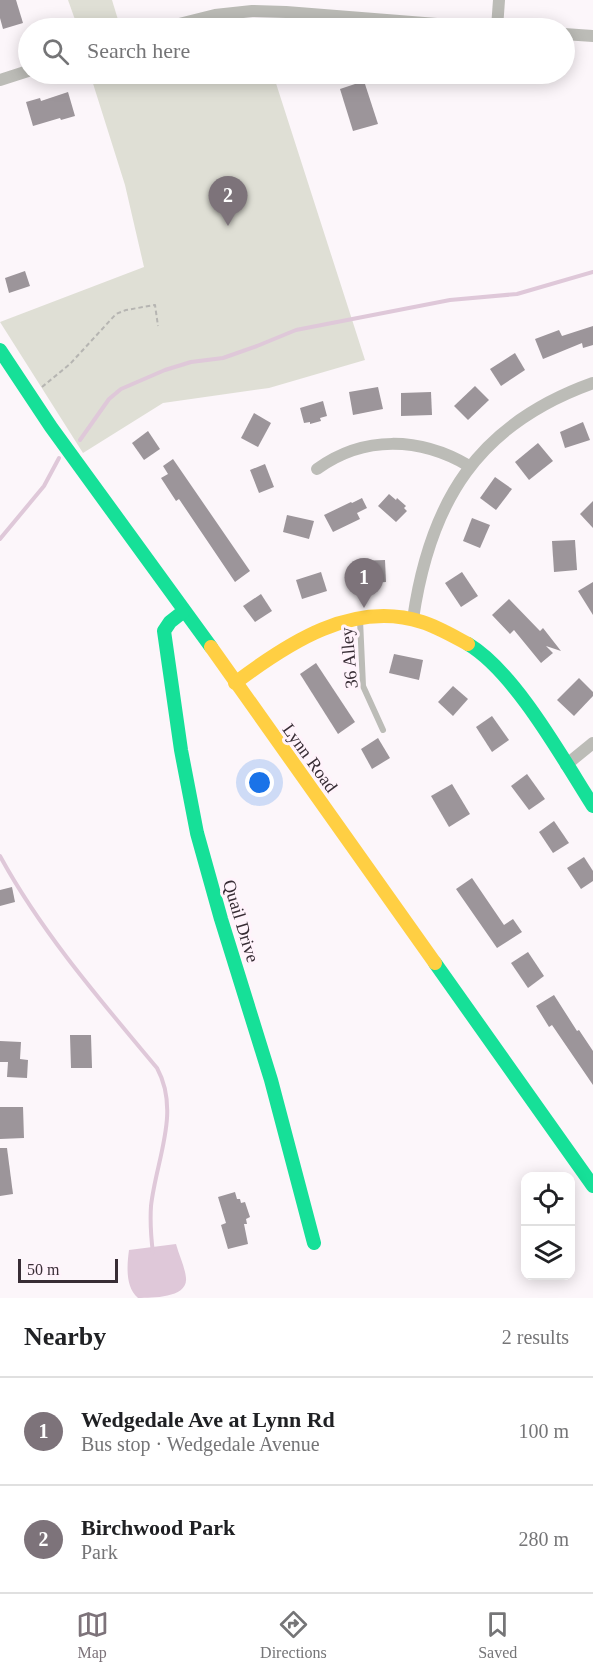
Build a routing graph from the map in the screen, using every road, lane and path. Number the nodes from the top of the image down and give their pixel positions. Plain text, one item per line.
1 (499, 0) edge
2 (203, 18) edge
3 (361, 18) edge
4 (498, 18) edge
5 (575, 35) edge
6 (593, 36) edge
7 (18, 74) edge
8 (0, 80) edge
9 (158, 326) dead end
10 (0, 350) edge
11 (73, 352) dead end
12 (77, 356) junction
13 (593, 383) edge
14 (29, 395) junction
15 (469, 466) junction
16 (317, 469) dead end
17 (184, 611) junction
18 (360, 616) junction
19 (413, 619) junction
20 (235, 683) junction
21 (383, 730) dead end
22 (593, 743) edge
23 (566, 765) junction
24 (593, 806) edge
25 (593, 1186) edge
26 (314, 1243) dead end

1 - 4 street
2 - 3 street
5 - 6 street
7 - 8 street
9 - 12 path
10 - 14 street, Lynn Road
11 - 12 path
12 - 14 path
13 - 15 street
14 - 17 street, Lynn Road
15 - 16 street
15 - 19 street
17 - 20 street, Lynn Road
17 - 26 street, Quail Drive
18 - 19 street
18 - 20 street
18 - 21 lane, 36 Alley
19 - 23 street
20 - 25 street, Lynn Road
22 - 23 street
23 - 24 street

